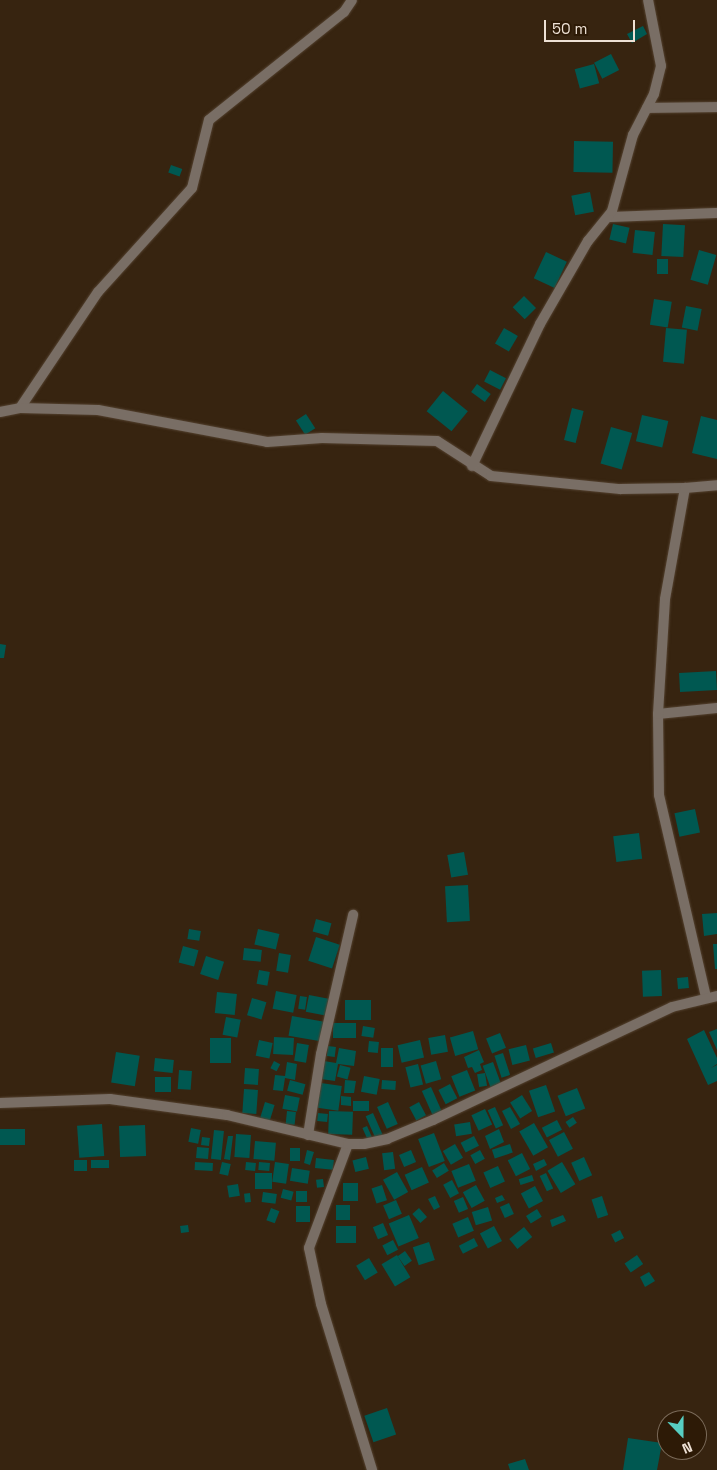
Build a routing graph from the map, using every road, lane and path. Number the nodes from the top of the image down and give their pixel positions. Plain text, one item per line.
1 (352, 0) edge
2 (648, 0) edge
3 (717, 107) edge
4 (647, 108) junction
5 (717, 212) edge
6 (608, 218) junction
7 (20, 408) junction
8 (0, 412) edge
9 (472, 466) junction
10 (717, 485) edge
11 (684, 488) junction
12 (717, 708) edge
13 (658, 714) junction
14 (353, 915) dead end
15 (712, 997) edge
16 (0, 1103) edge
17 (308, 1135) junction
18 (348, 1144) junction
19 (372, 1470) edge

1 - 7 street
2 - 4 street
3 - 4 street
4 - 6 street
5 - 6 street
6 - 9 street
7 - 8 street
7 - 9 street
9 - 11 street
10 - 11 street
11 - 13 street
12 - 13 street
13 - 15 street
14 - 17 street
15 - 18 street
16 - 17 street
17 - 18 street
18 - 19 street

